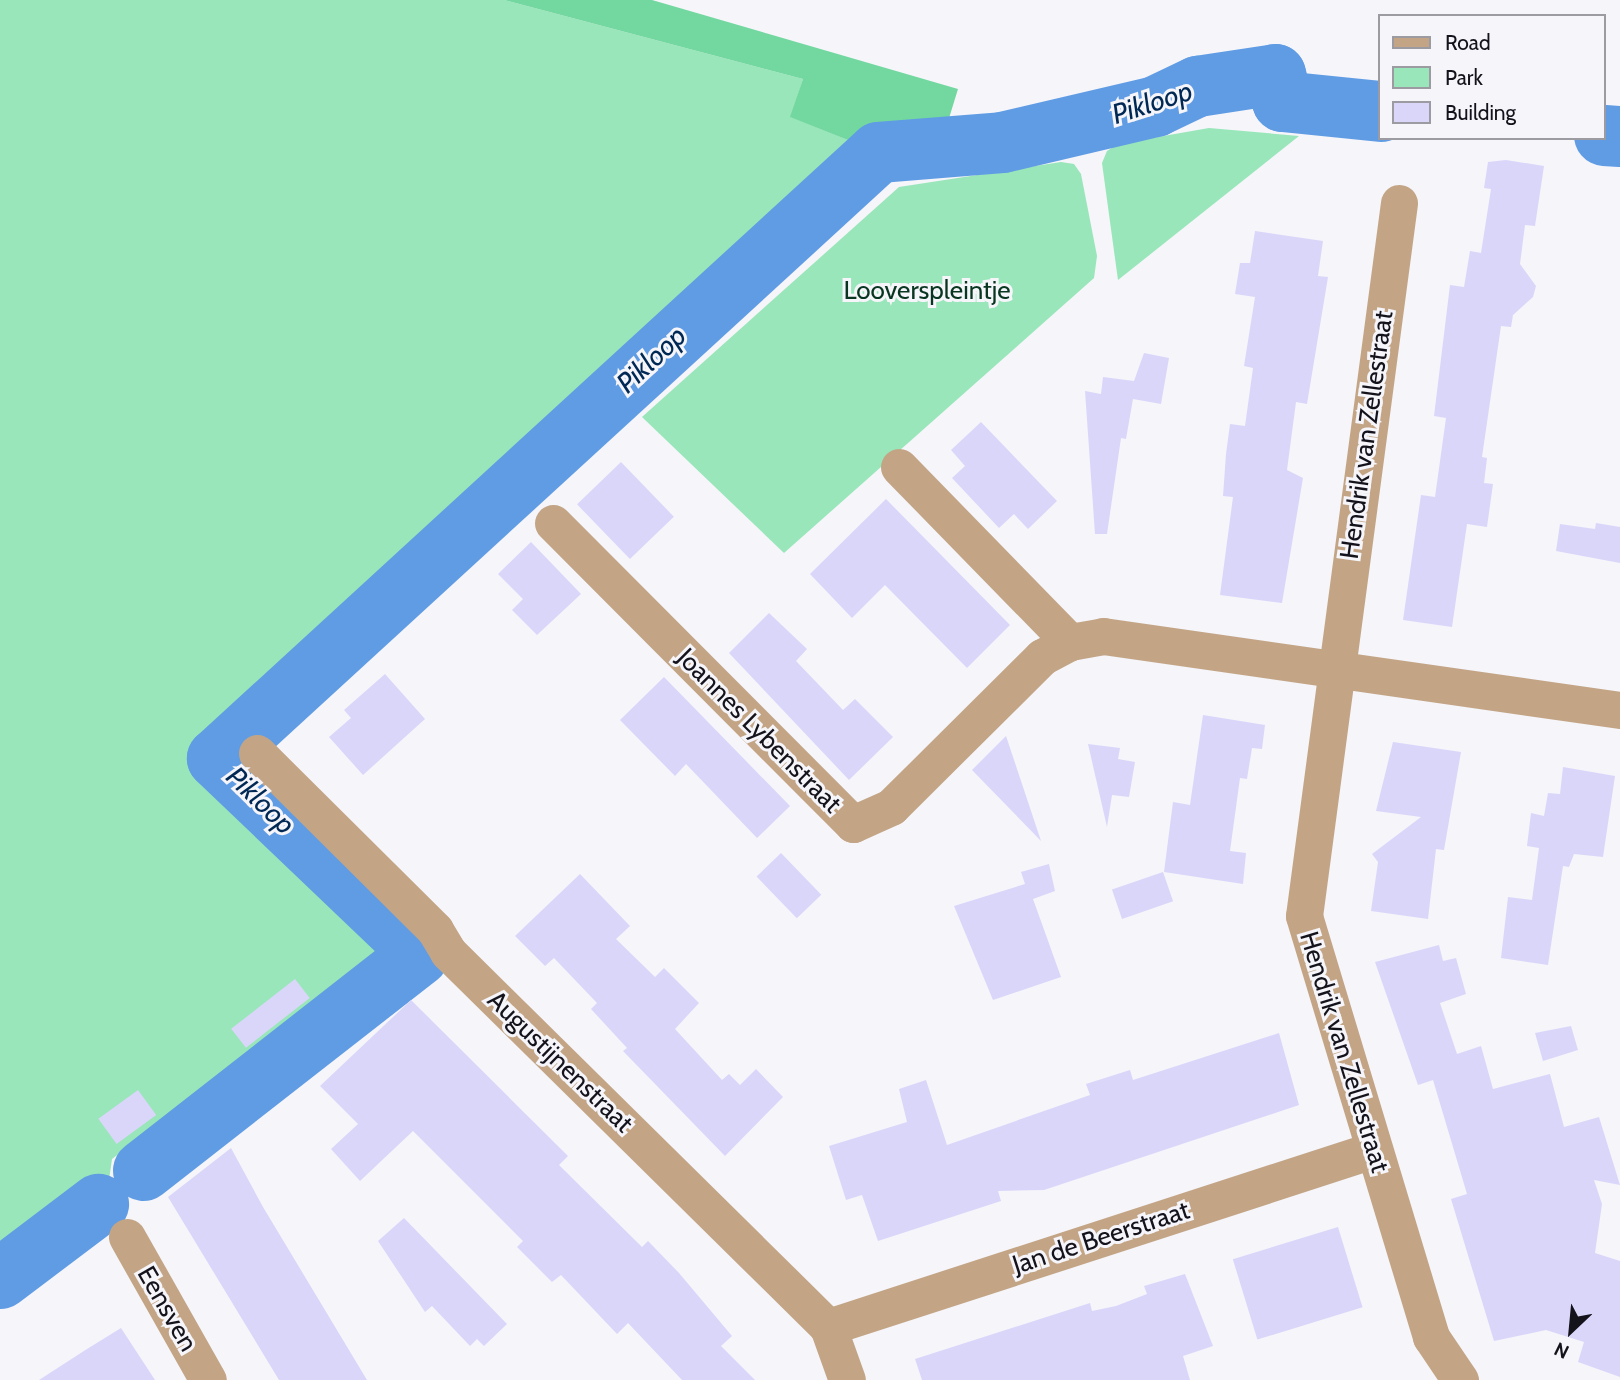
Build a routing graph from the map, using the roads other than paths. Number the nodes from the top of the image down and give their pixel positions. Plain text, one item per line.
1 (1399, 203) dead end
2 (899, 467) dead end
3 (553, 523) dead end
4 (1070, 642) junction
5 (1335, 668) junction
6 (1620, 710) edge
7 (257, 753) dead end
8 (1373, 1150) junction
9 (127, 1237) dead end
10 (828, 1327) junction
11 (208, 1380) edge
12 (847, 1380) edge
13 (1460, 1380) edge

1 - 5 street, Hendrik van Zellestraat
2 - 4 street
3 - 4 street, Joannes Lybenstraat
4 - 5 street, Joannes Lybenstraat
5 - 6 street
5 - 8 street, Hendrik van Zellestraat
7 - 10 street, Augustijnenstraat
8 - 10 street, Jan de Beerstraat
8 - 13 street, Hendrik van Zellestraat
9 - 11 street, Eensven
10 - 12 street, Augustijnenstraat

